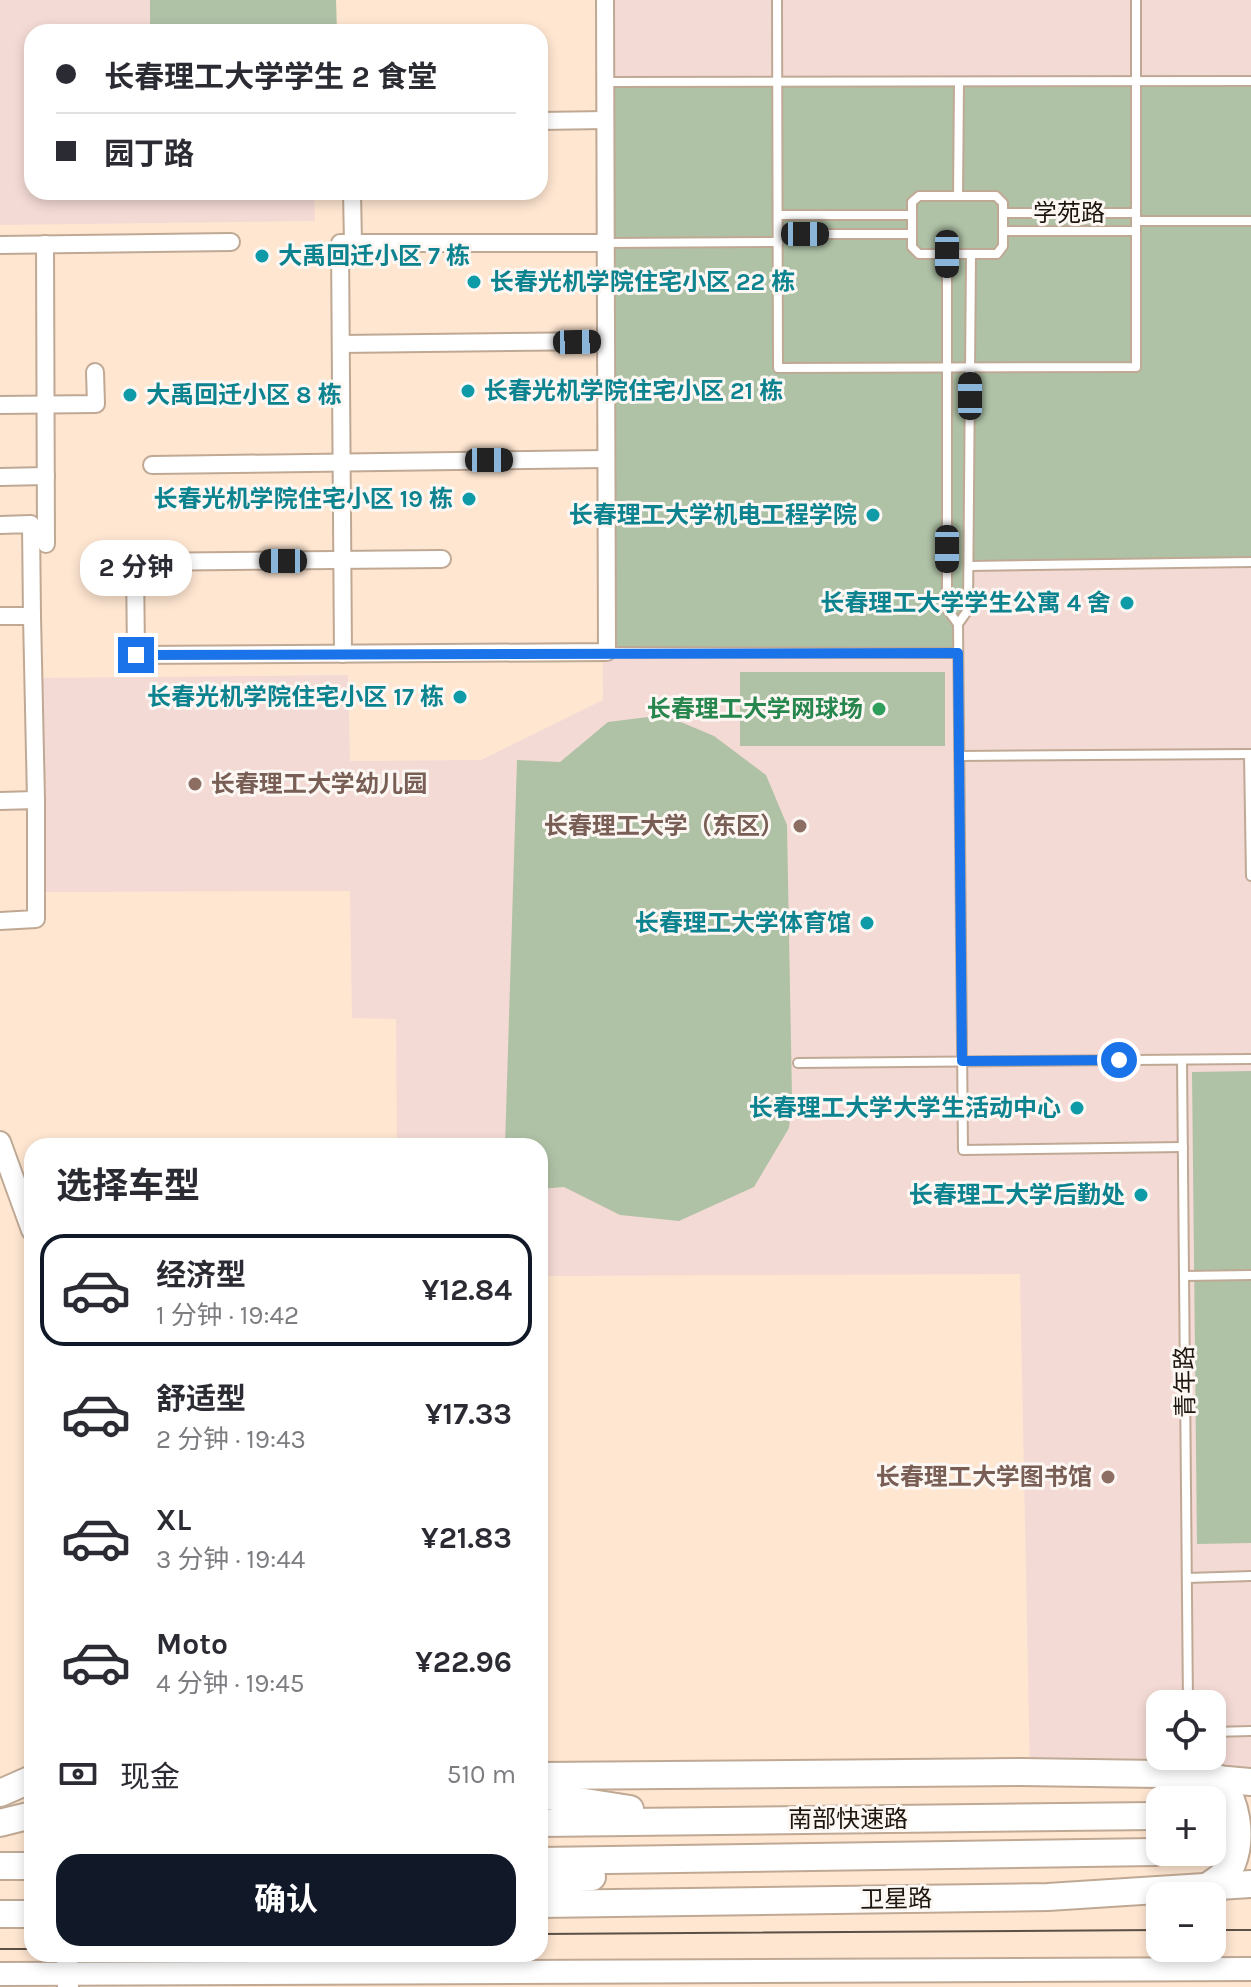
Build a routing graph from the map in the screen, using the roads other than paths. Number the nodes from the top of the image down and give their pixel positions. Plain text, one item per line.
1 (605, 0) edge
2 (777, 0) edge
3 (1136, 0) edge
4 (1251, 81) edge
5 (605, 82) junction
6 (778, 82) junction
7 (959, 82) junction
8 (1135, 82) junction
9 (605, 120) junction
10 (548, 121) edge
11 (958, 196) junction
12 (352, 200) edge
13 (1003, 213) junction
14 (778, 215) junction
15 (912, 215) junction
16 (1251, 221) edge
17 (1136, 222) junction
18 (1003, 231) junction
19 (912, 234) junction
20 (778, 238) junction
21 (231, 242) dead end
22 (353, 243) junction
23 (606, 243) junction
24 (45, 244) junction
25 (0, 245) edge
26 (947, 254) junction
27 (971, 254) junction
28 (606, 341) junction
29 (341, 344) junction
30 (947, 368) junction
31 (970, 368) junction
32 (95, 372) dead end
33 (45, 404) junction
34 (0, 405) edge
35 (606, 459) junction
36 (342, 461) junction
37 (152, 465) dead end
38 (46, 476) junction
39 (0, 477) edge
40 (0, 525) edge
41 (46, 544) dead end
42 (442, 559) dead end
43 (342, 560) junction
44 (1251, 562) edge
45 (969, 566) junction
46 (0, 616) edge
47 (32, 616) junction
48 (958, 624) junction
49 (607, 652) junction
50 (958, 653) junction
51 (343, 654) junction
52 (1250, 754) edge
53 (960, 756) junction
54 (36, 800) junction
55 (0, 801) edge
56 (1251, 876) edge
57 (0, 921) edge
58 (1251, 1059) edge
59 (1182, 1060) junction
60 (962, 1061) junction
61 (798, 1063) dead end
62 (0, 1142) edge
63 (1183, 1147) junction
64 (6, 1171) edge
65 (24, 1212) edge
66 (1251, 1275) edge
67 (1184, 1276) junction
68 (1251, 1576) edge
69 (1187, 1578) junction
70 (1188, 1690) edge
71 (1251, 1731) edge
72 (1226, 1732) edge
73 (548, 1776) edge
74 (1217, 1778) junction
75 (24, 1782) edge
76 (1251, 1782) edge
77 (0, 1793) edge
78 (24, 1793) edge
79 (548, 1796) edge
80 (1146, 1816) edge
81 (24, 1817) edge
82 (697, 1820) junction
83 (0, 1823) edge
84 (548, 1823) edge
85 (24, 1832) edge
86 (0, 1833) edge
87 (1146, 1852) edge
88 (765, 1860) junction
89 (548, 1861) edge
90 (548, 1881) edge
91 (1214, 1882) edge
92 (1251, 1884) edge
93 (1226, 1885) edge
94 (1146, 1890) edge
95 (548, 1904) edge
96 (0, 1914) edge
97 (24, 1914) edge
98 (1251, 1969) edge
99 (67, 1971) edge
100 (0, 1974) edge

1 - 5 street
2 - 6 lane
3 - 8 lane
4 - 8 lane
5 - 6 lane
5 - 9 street
6 - 7 lane
6 - 14 lane
7 - 8 lane
7 - 11 lane
8 - 17 lane
9 - 10 street
9 - 23 street
11 - 13 lane
11 - 15 lane
12 - 22 street
13 - 17 lane, 学苑路
13 - 18 lane
14 - 15 lane
14 - 20 lane
15 - 19 lane
16 - 17 lane, 学苑路
17 - 18 lane, 学苑路
17 - 31 lane
18 - 27 lane
19 - 20 lane
19 - 26 lane
20 - 23 lane
20 - 30 lane
21 - 24 street
22 - 23 street
22 - 29 street
23 - 28 street
24 - 25 street
24 - 33 street
26 - 27 lane
26 - 30 lane
27 - 31 lane
28 - 29 street
28 - 35 street
29 - 36 street
30 - 31 lane
30 - 48 lane
31 - 45 lane
32 - 33 street
33 - 34 street
33 - 38 street
35 - 36 street
35 - 49 street
36 - 37 street
36 - 43 street
38 - 39 street
38 - 41 street
40 - 47 street
42 - 43 street
43 - 51 street
43 - 51 street
44 - 45 lane
45 - 48 lane
46 - 47 street
47 - 54 street
48 - 50 lane
49 - 50 lane
49 - 51 street
50 - 53 lane
52 - 53 lane
52 - 56 lane
53 - 60 lane
54 - 55 street
54 - 57 street
58 - 59 lane
59 - 60 lane
59 - 63 lane, 青年路
60 - 61 lane
60 - 63 lane
62 - 64 street
63 - 67 lane, 青年路
64 - 65 street
66 - 67 lane
67 - 69 lane, 青年路
68 - 69 lane
69 - 70 lane, 青年路
71 - 72 lane
73 - 74 main road
74 - 76 main road
74 - 91 main road
75 - 77 main road
77 - 78 main road
79 - 82 main road
80 - 82 main road, 南部快速路
81 - 83 main road
82 - 84 main road, 南部快速路
85 - 86 main road
87 - 88 main road, 南部快速路
88 - 89 main road, 南部快速路
88 - 90 main road
92 - 93 main road, 卫星路
94 - 95 main road, 卫星路
96 - 97 main road
98 - 99 main road
99 - 100 main road

